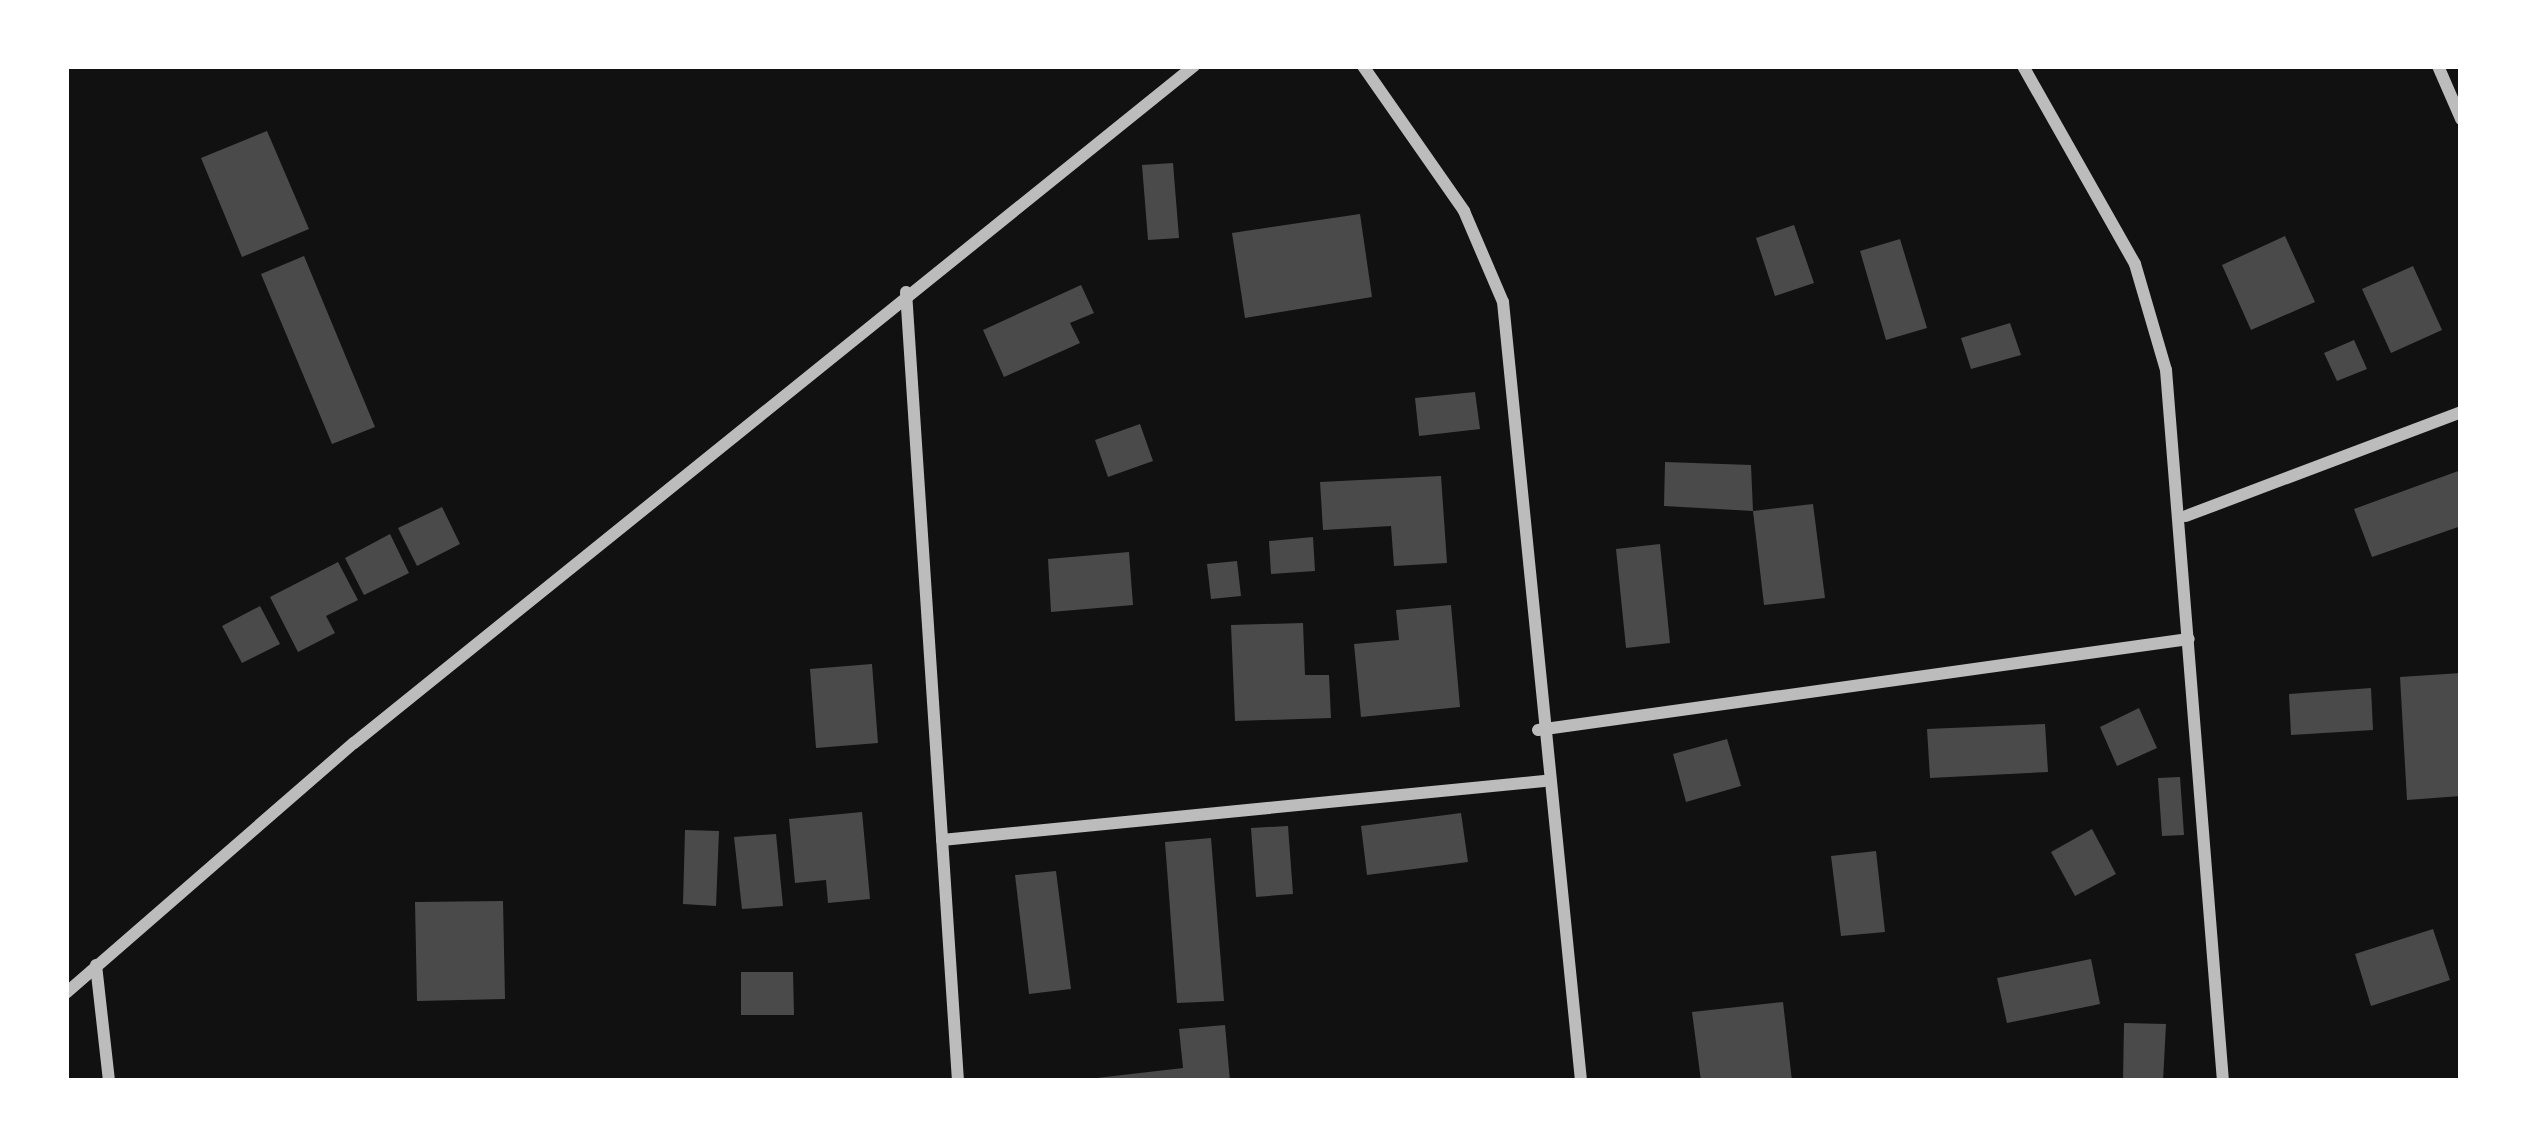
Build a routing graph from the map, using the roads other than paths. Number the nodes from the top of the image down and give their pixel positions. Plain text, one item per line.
1 (1194, 66) edge
2 (1363, 66) edge
3 (2023, 66) edge
4 (2438, 66) edge
5 (2461, 119) edge
6 (906, 292) junction
7 (2461, 412) edge
8 (2186, 516) junction
9 (2189, 639) junction
10 (1538, 730) junction
11 (1544, 781) junction
12 (942, 840) junction
13 (96, 965) junction
14 (66, 993) edge
15 (109, 1081) edge
16 (958, 1081) edge
17 (1581, 1081) edge
18 (2223, 1081) edge

1 - 6 street
2 - 10 street
3 - 8 street
4 - 5 street
6 - 12 street
6 - 13 street
7 - 8 street
8 - 9 street
9 - 10 street
9 - 18 street
10 - 11 street
11 - 12 street
11 - 17 street
12 - 16 street
13 - 14 street
13 - 15 street

